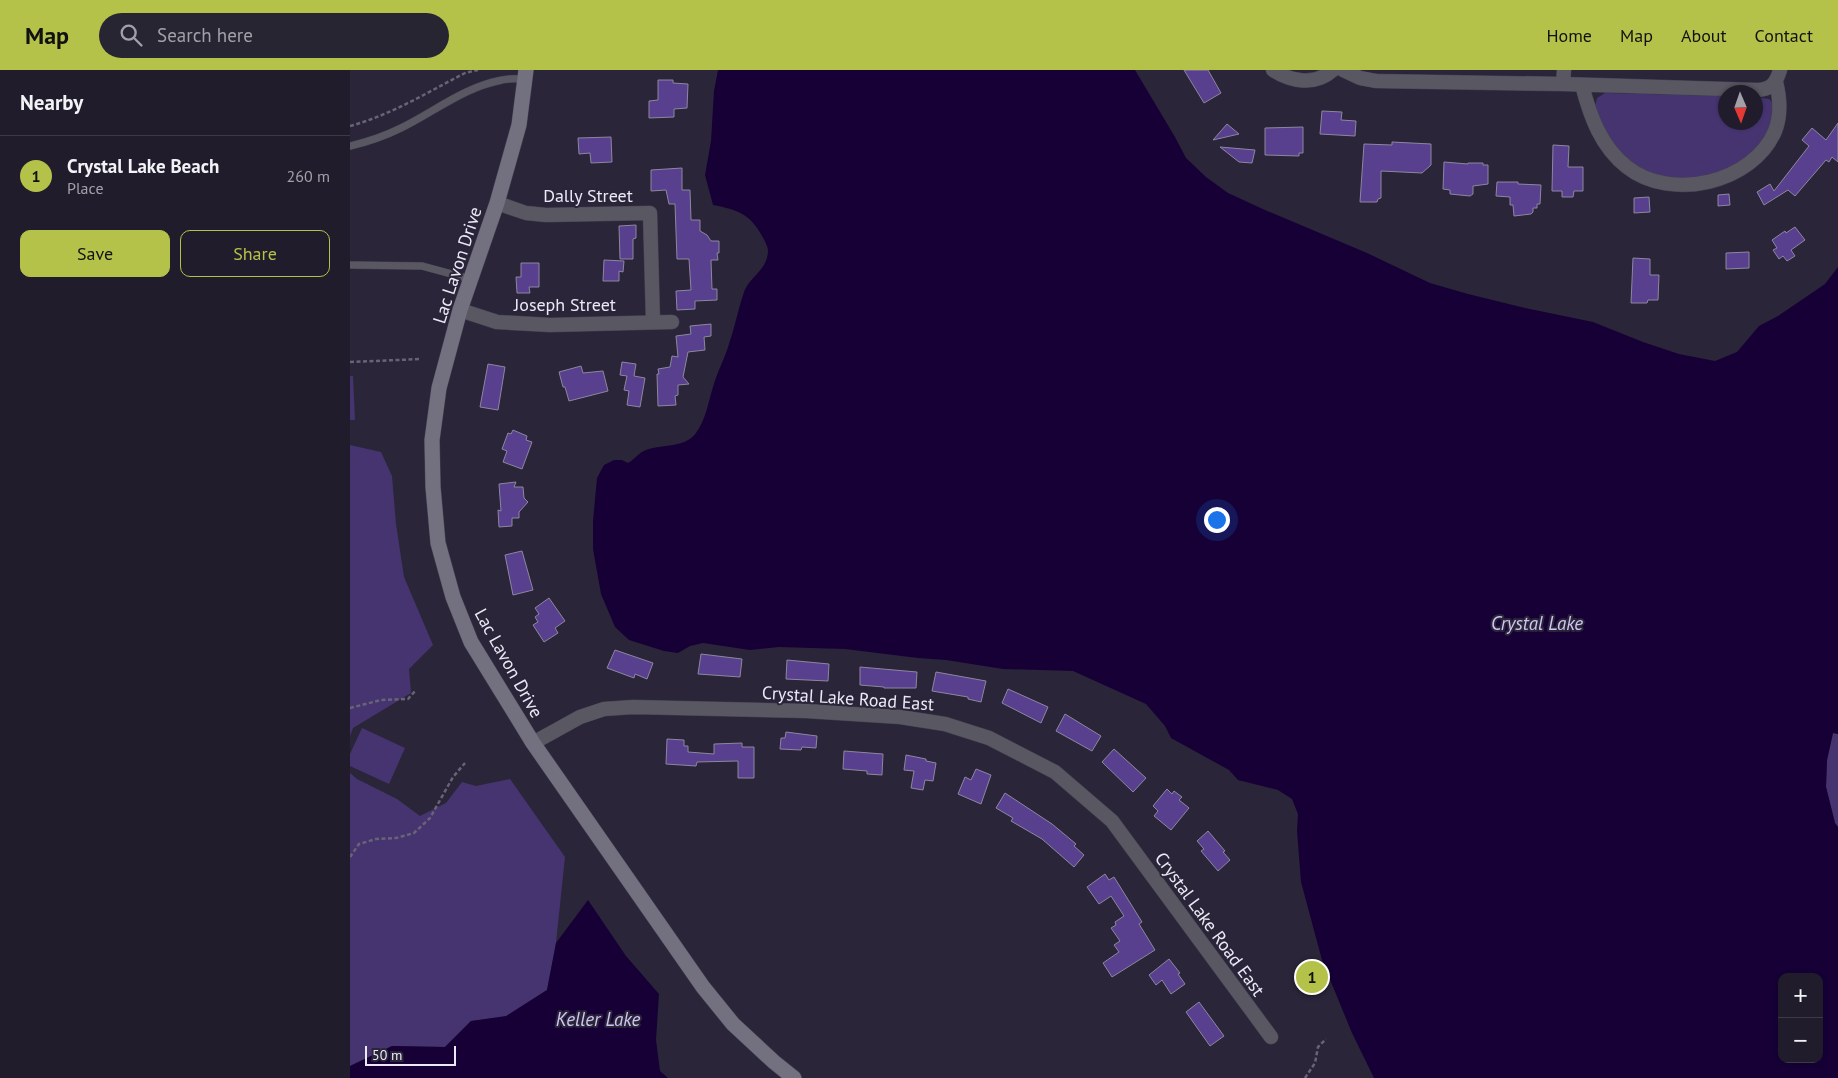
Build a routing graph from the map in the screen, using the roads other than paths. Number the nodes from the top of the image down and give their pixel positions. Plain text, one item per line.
1 (1273, 70) edge
2 (1333, 70) edge
3 (1343, 70) edge
4 (526, 74) edge
5 (1778, 76) edge
6 (1563, 77) edge
7 (1582, 85) junction
8 (350, 146) edge
9 (497, 202) junction
10 (350, 265) edge
11 (470, 279) junction
12 (460, 310) junction
13 (653, 322) junction
14 (672, 322) dead end
15 (533, 743) junction
16 (1271, 1038) dead end
17 (794, 1078) edge

1 - 2 street
3 - 6 street
4 - 8 lane
4 - 9 street, Lac Lavon Drive
5 - 7 street
5 - 7 street
6 - 7 street
9 - 11 street, Lac Lavon Drive
9 - 13 street, Dally Street
10 - 11 lane
11 - 12 street, Lac Lavon Drive
12 - 13 street, Joseph Street
12 - 15 street, Lac Lavon Drive
13 - 14 street, Joseph Street
15 - 16 street, Crystal Lake Road East
15 - 17 street, Lac Lavon Drive

